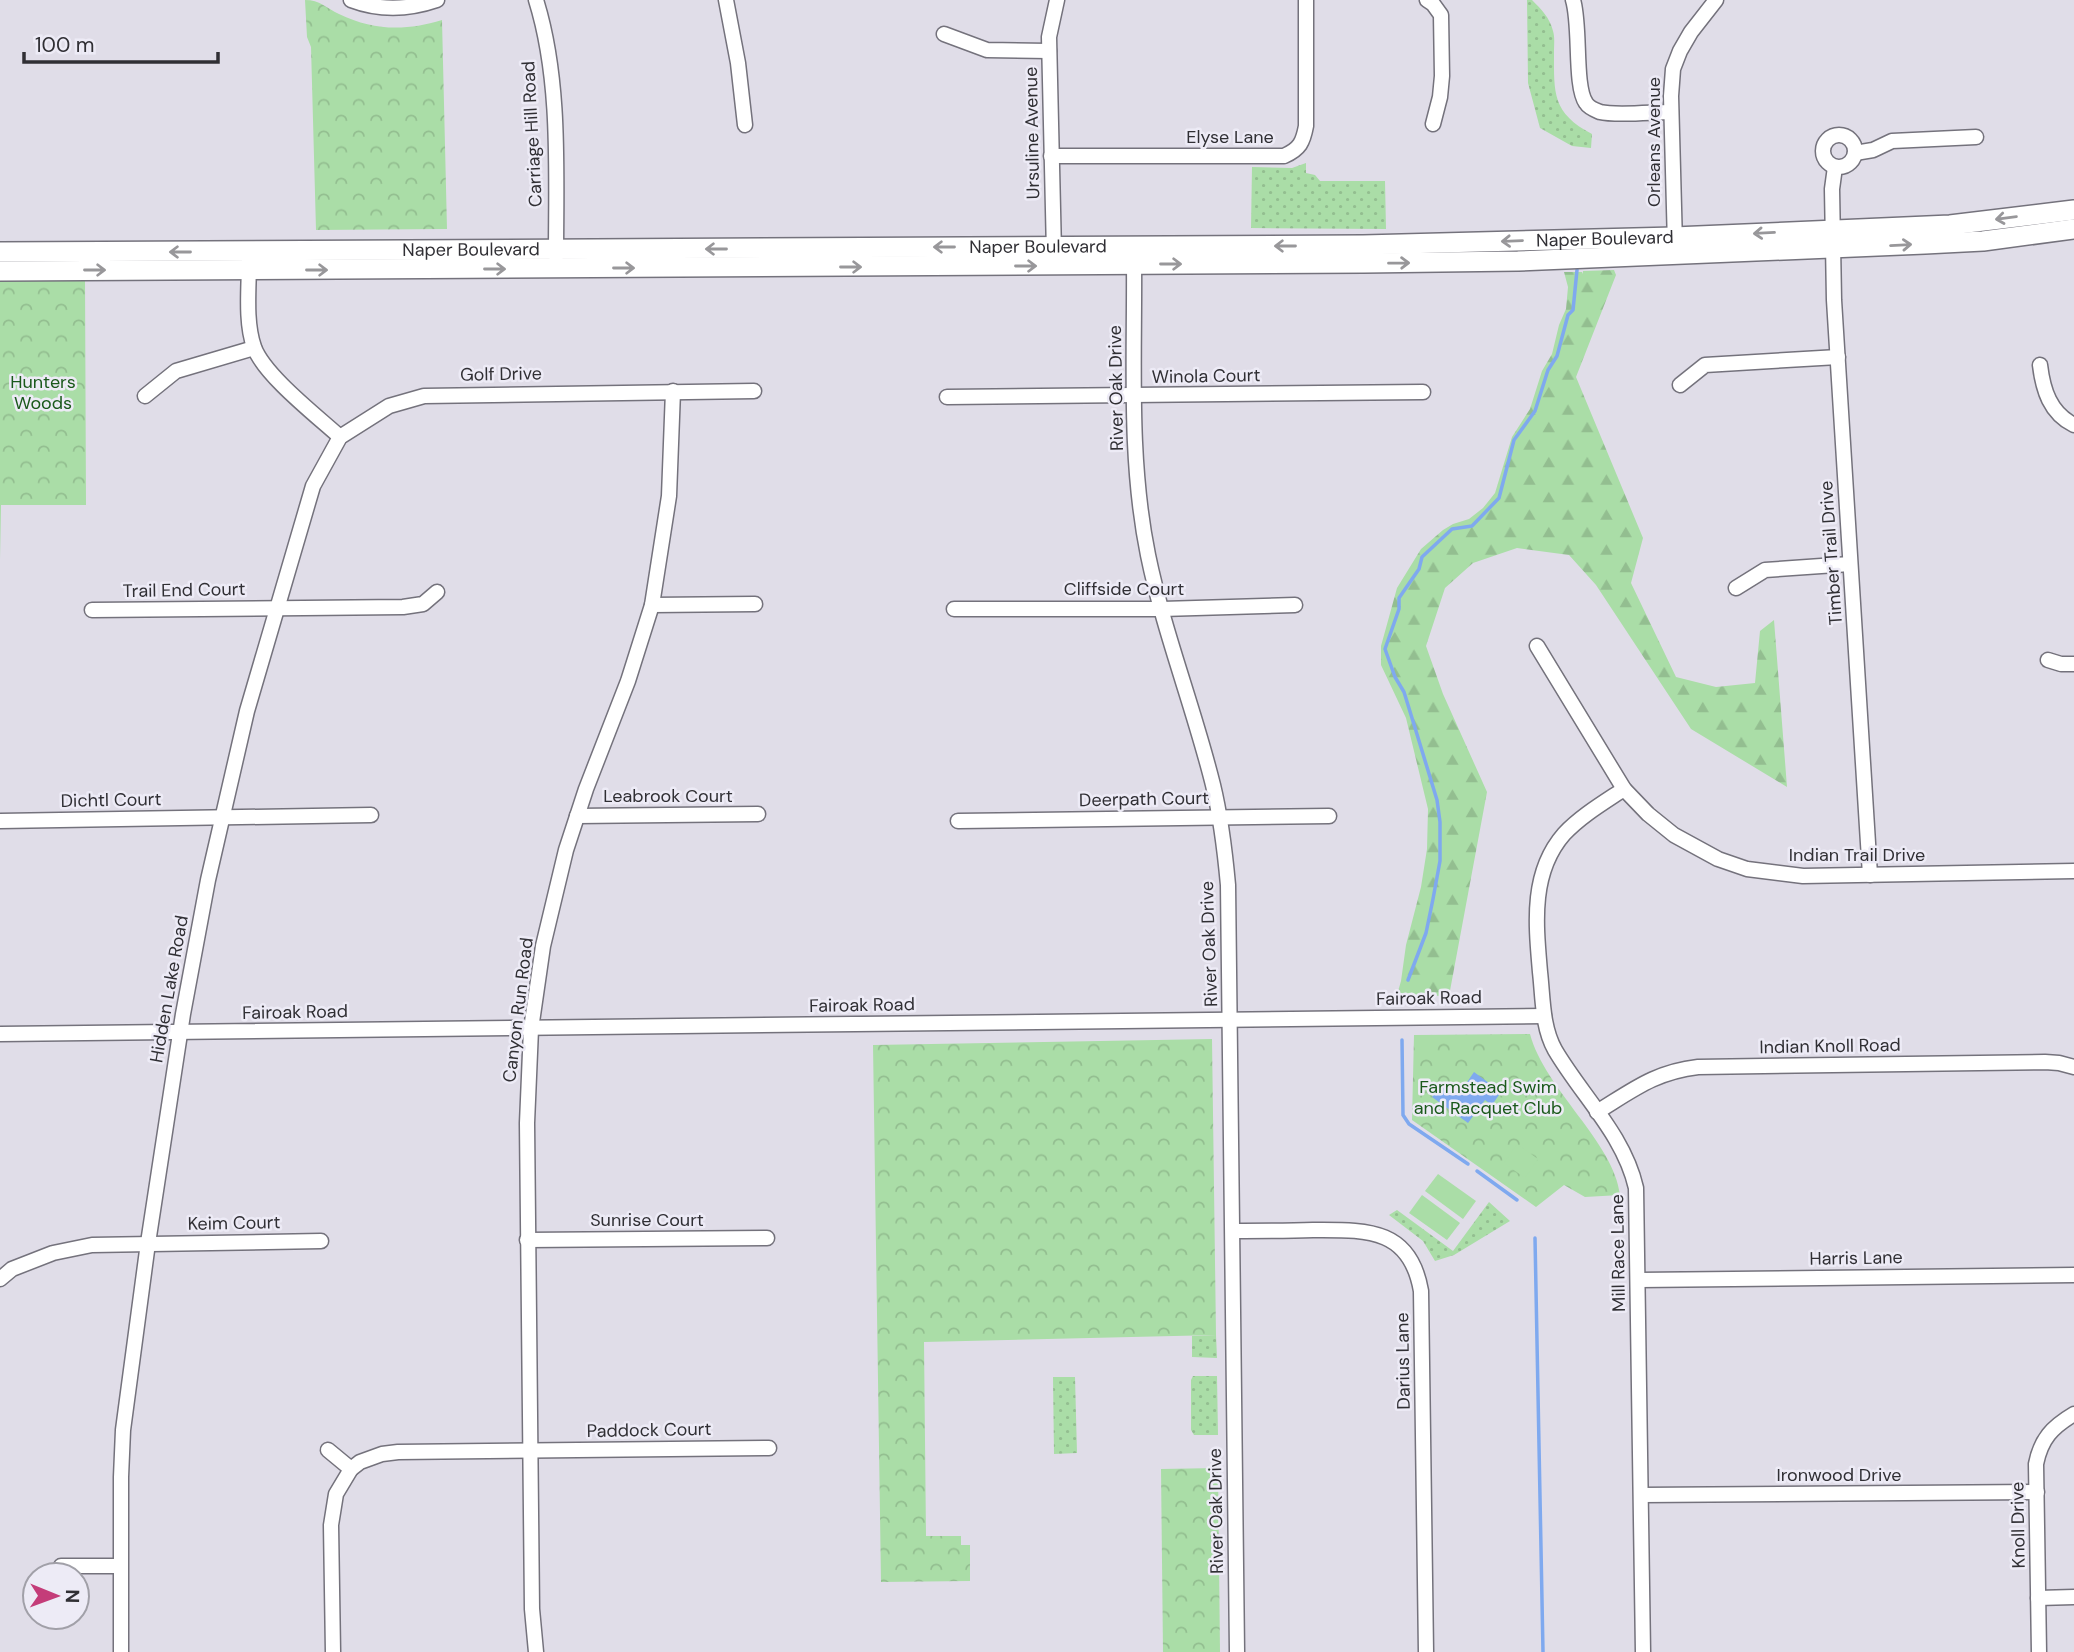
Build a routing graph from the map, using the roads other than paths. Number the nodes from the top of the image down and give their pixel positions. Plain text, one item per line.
1 (351, 0) edge
2 (437, 0) edge
3 (536, 0) edge
4 (726, 0) edge
5 (1057, 0) edge
6 (1306, 0) edge
7 (1427, 0) edge
8 (1573, 0) edge
9 (1716, 0) edge
10 (944, 34) dead end
11 (1049, 51) junction
12 (1671, 111) junction
13 (1433, 124) dead end
14 (745, 125) dead end
15 (1976, 137) dead end
16 (1855, 153) junction
17 (1051, 156) junction
18 (1835, 167) junction
19 (2074, 210) edge
20 (2074, 229) edge
21 (1833, 239) junction
22 (1675, 246) junction
23 (0, 253) edge
24 (1134, 255) junction
25 (1054, 256) junction
26 (556, 259) junction
27 (249, 261) junction
28 (0, 271) edge
29 (254, 348) junction
30 (1838, 357) junction
31 (2040, 365) dead end
32 (1680, 384) dead end
33 (673, 391) junction
34 (754, 391) dead end
35 (1423, 392) dead end
36 (145, 396) dead end
37 (1135, 396) junction
38 (947, 397) dead end
39 (2074, 425) edge
40 (340, 437) junction
41 (1850, 564) junction
42 (1736, 588) dead end
43 (437, 592) dead end
44 (755, 604) dead end
45 (652, 605) junction
46 (1294, 605) dead end
47 (276, 608) junction
48 (954, 609) dead end
49 (1162, 609) junction
50 (92, 610) dead end
51 (1537, 646) dead end
52 (2048, 660) dead end
53 (2074, 664) edge
54 (1623, 789) junction
55 (758, 814) dead end
56 (371, 815) dead end
57 (577, 816) junction
58 (1329, 816) dead end
59 (223, 817) junction
60 (1219, 818) junction
61 (0, 821) edge
62 (958, 821) dead end
63 (2074, 871) edge
64 (1871, 875) junction
65 (1544, 1016) junction
66 (1230, 1020) junction
67 (531, 1029) junction
68 (180, 1032) junction
69 (0, 1034) edge
70 (2074, 1067) edge
71 (1597, 1112) junction
72 (1233, 1231) junction
73 (767, 1238) dead end
74 (527, 1240) junction
75 (321, 1241) dead end
76 (148, 1243) junction
77 (2074, 1275) edge
78 (0, 1279) edge
79 (1639, 1280) junction
80 (2074, 1414) edge
81 (769, 1448) dead end
82 (328, 1450) dead end
83 (530, 1451) junction
84 (351, 1469) junction
85 (2037, 1492) junction
86 (1642, 1495) junction
87 (91, 1566) edge
88 (120, 1566) junction
89 (2074, 1597) edge
90 (2038, 1598) junction
91 (121, 1652) edge
92 (333, 1652) edge
93 (536, 1652) edge
94 (1237, 1652) edge
95 (1426, 1652) edge
96 (1643, 1652) edge
97 (2039, 1652) edge

1 - 2 street
3 - 26 street, Carriage Hill Road
4 - 14 street
5 - 11 street, Ursuline Avenue
6 - 17 street, Elyse Lane
7 - 13 street
8 - 12 street
9 - 12 street, Orleans Avenue
10 - 11 street
11 - 17 street, Ursuline Avenue
12 - 22 street, Orleans Avenue
15 - 16 street
16 - 18 street
16 - 18 street
17 - 25 street, Ursuline Avenue
18 - 21 street, Timber Trail Drive
19 -> 21 main road, Naper Boulevard
21 -> 20 main road, Naper Boulevard
21 - 22 main road, Naper Boulevard
21 - 30 street, Timber Trail Drive
22 - 24 main road, Naper Boulevard
27 -> 23 main road, Naper Boulevard
24 - 25 main road, Naper Boulevard
24 - 37 street, River Oak Drive
25 - 26 main road, Naper Boulevard
26 - 27 main road, Naper Boulevard
28 -> 27 main road, Naper Boulevard
27 - 29 street
29 - 36 street
29 - 40 street
30 - 32 street
30 - 41 street, Timber Trail Drive
31 - 39 street
33 - 34 street, Golf Drive
33 - 40 street, Golf Drive
33 - 45 street, Canyon Run Road
35 - 37 street, Winola Court
37 - 38 street, Winola Court
37 - 49 street, River Oak Drive
40 - 47 street, Hidden Lake Road
41 - 42 street
41 - 64 street, Timber Trail Drive
43 - 47 street, Trail End Court
44 - 45 street
45 - 57 street, Canyon Run Road
46 - 49 street, Cliffside Court
47 - 50 street, Trail End Court
47 - 59 street, Hidden Lake Road
48 - 49 street, Cliffside Court
49 - 60 street, River Oak Drive
51 - 54 street, Indian Trail Drive
52 - 53 street
54 - 64 street, Indian Trail Drive
54 - 65 street, Mill Race Lane
55 - 57 street, Leabrook Court
56 - 59 street, Dichtl Court
57 - 67 street, Canyon Run Road
58 - 60 street, Deerpath Court
59 - 61 street, Dichtl Court
59 - 68 street, Hidden Lake Road
60 - 62 street, Deerpath Court
60 - 66 street, River Oak Drive
63 - 64 street, Indian Trail Drive
65 - 66 street, Fairoak Road
65 - 71 street, Mill Race Lane
66 - 67 street, Fairoak Road
66 - 72 street, River Oak Drive
67 - 68 street, Fairoak Road
67 - 74 street, Canyon Run Road
68 - 69 street, Fairoak Road
68 - 76 street, Hidden Lake Road
70 - 71 street, Indian Knoll Road
71 - 79 street, Mill Race Lane
72 - 94 street, River Oak Drive
72 - 95 street, Darius Lane
73 - 74 street, Sunrise Court
74 - 83 street, Canyon Run Road
75 - 76 street, Keim Court
76 - 78 street, Keim Court
76 - 88 street, Hidden Lake Road
77 - 79 street, Harris Lane
79 - 86 street, Mill Race Lane
80 - 85 street, Knoll Drive
81 - 83 street, Paddock Court
82 - 84 street
83 - 84 street, Paddock Court
83 - 93 street, Canyon Run Road
84 - 92 street
85 - 86 street, Ironwood Drive
85 - 90 street, Knoll Drive
86 - 96 street, Mill Race Lane
87 - 88 street
88 - 91 street, Hidden Lake Road
89 - 90 street
90 - 97 street, Knoll Drive

